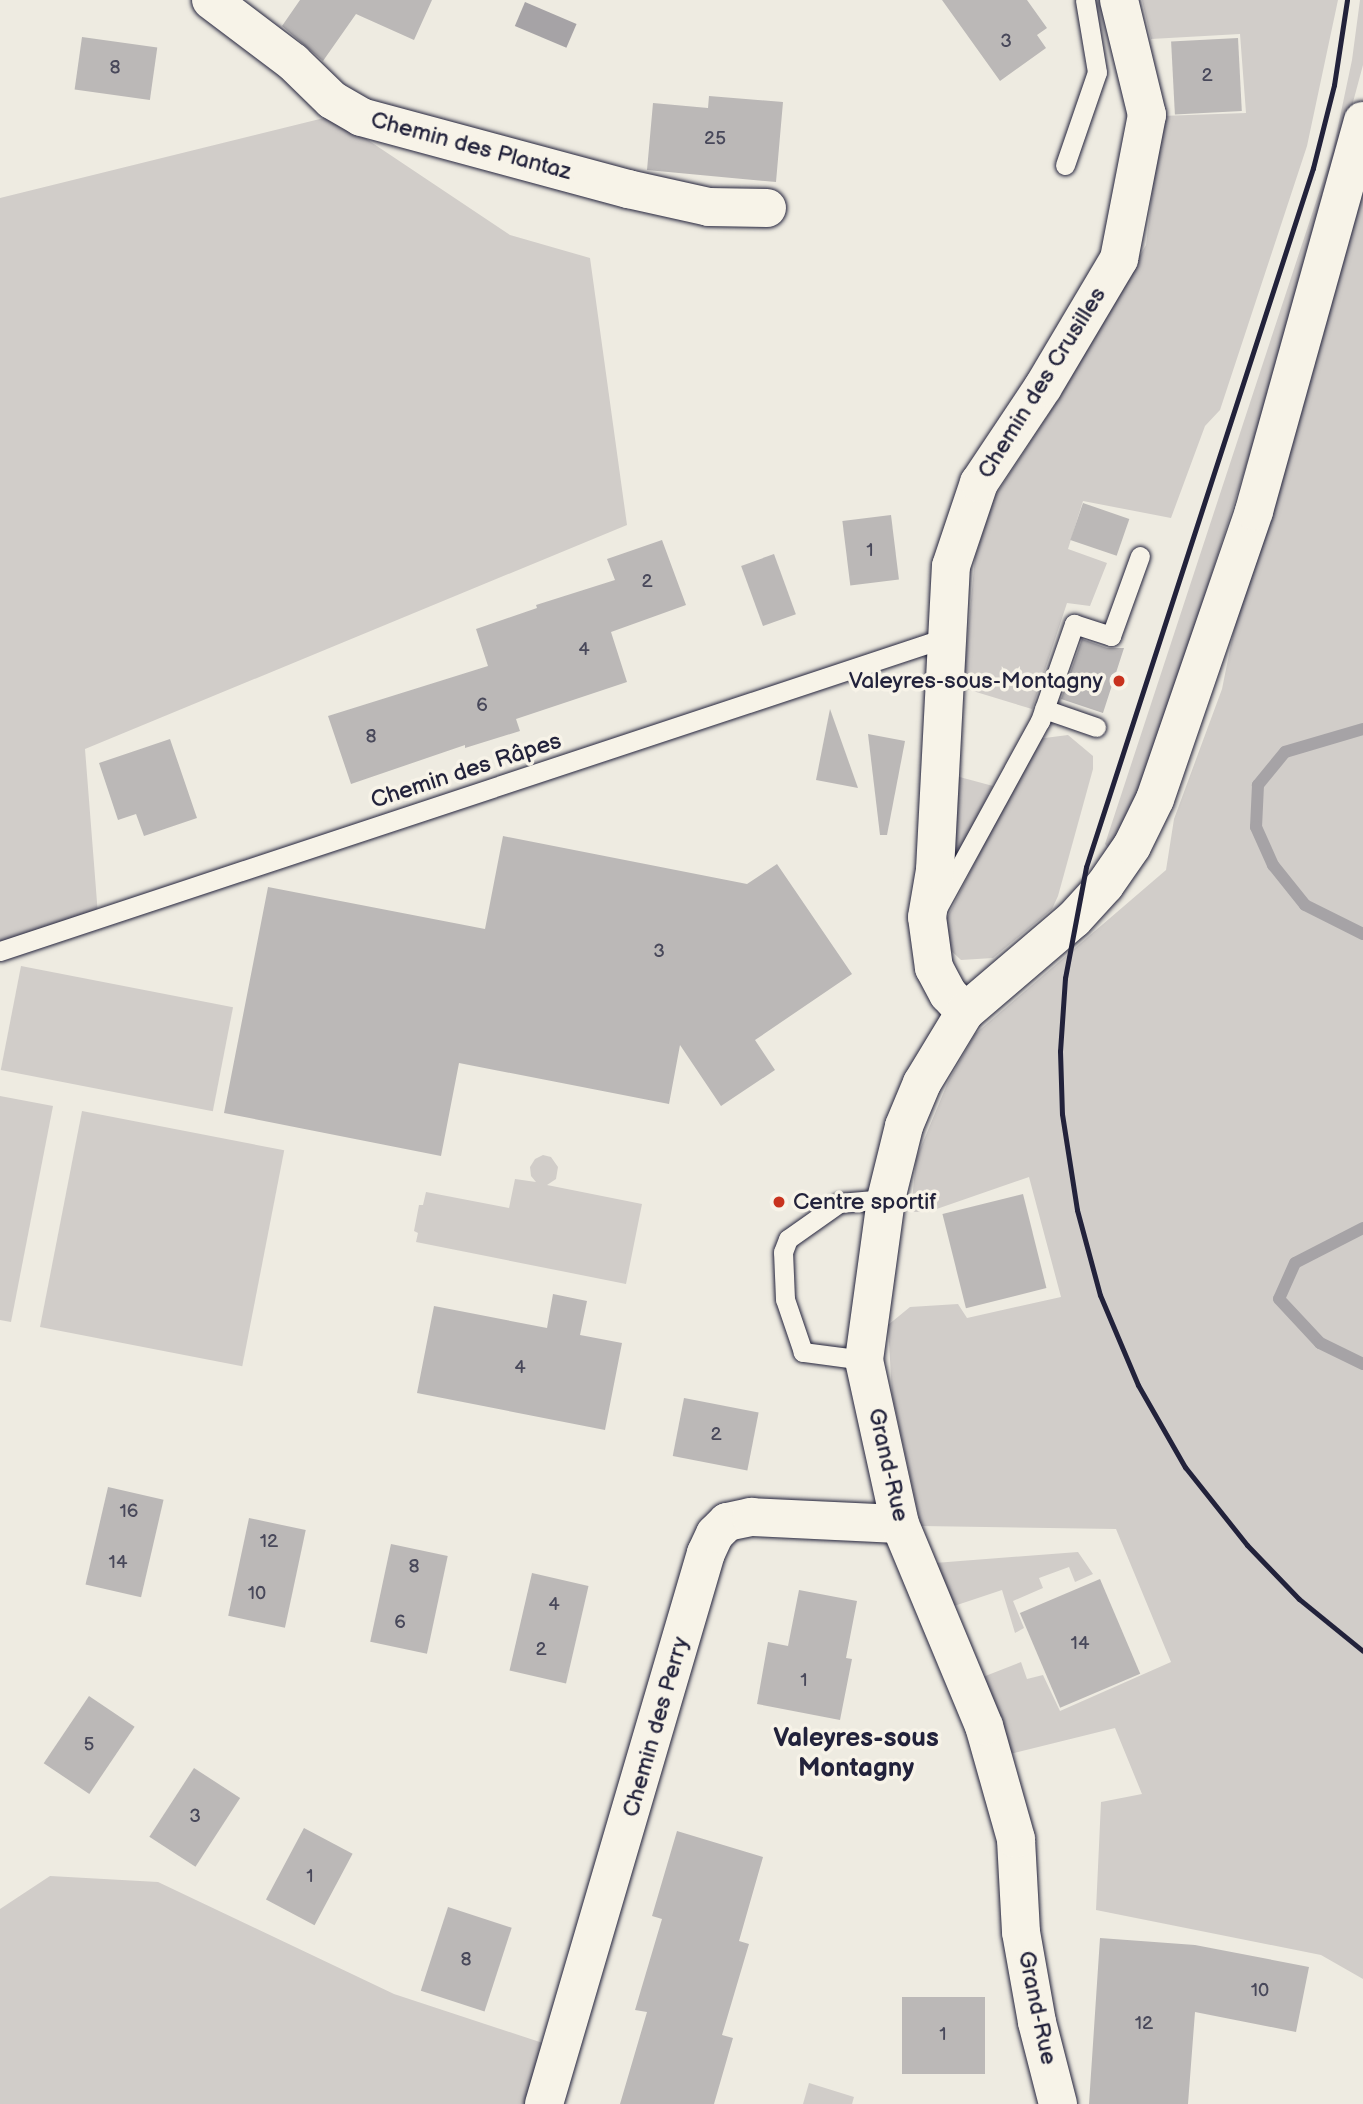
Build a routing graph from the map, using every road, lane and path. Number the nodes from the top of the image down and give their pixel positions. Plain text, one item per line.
1 (211, 0) edge
2 (1085, 0) edge
3 (1119, 0) edge
4 (1363, 121) edge
5 (1065, 165) dead end
6 (767, 208) dead end
7 (1140, 556) dead end
8 (948, 637) junction
9 (1044, 709) junction
10 (1096, 727) dead end
11 (927, 917) junction
12 (0, 951) edge
13 (965, 1012) junction
14 (886, 1199) junction
15 (864, 1360) junction
16 (900, 1524) junction
17 (544, 2104) edge
18 (1058, 2104) edge

1 - 6 street, Chemin des Plantaz
2 - 5 lane
3 - 8 street, Chemin des Crusilles
4 - 13 street, Grand-Rue
7 - 9 lane
8 - 11 street, Chemin des Crusilles
8 - 12 lane, Chemin des Râpes
9 - 10 lane
9 - 11 lane
11 - 13 street, Chemin des Crusilles
13 - 14 street, Grand-Rue
14 - 15 street, Grand-Rue
14 - 15 lane
15 - 16 street, Grand-Rue
16 - 17 street, Chemin des Perry
16 - 18 street, Grand-Rue

